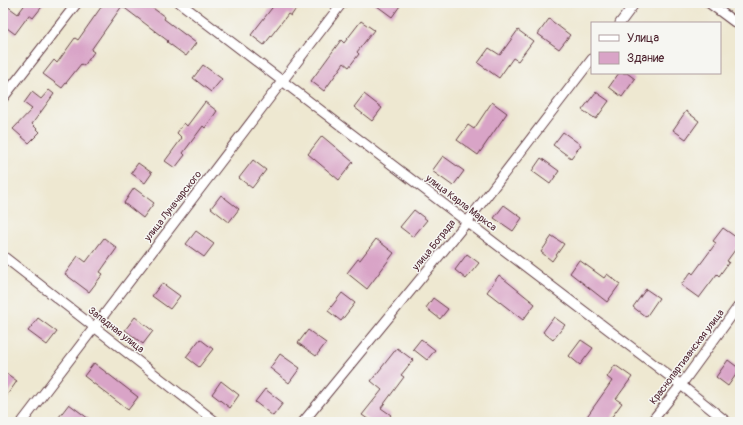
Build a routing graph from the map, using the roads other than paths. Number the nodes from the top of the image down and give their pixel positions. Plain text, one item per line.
1 (77, 3) edge
2 (180, 3) edge
3 (342, 3) edge
4 (635, 3) edge
5 (710, 3) edge
6 (621, 22) edge
7 (740, 26) edge
8 (591, 60) edge
9 (283, 82) junction
10 (3, 98) edge
11 (467, 222) junction
12 (3, 256) edge
13 (740, 304) edge
14 (94, 326) junction
15 (681, 385) junction
16 (22, 422) edge
17 (216, 422) edge
18 (303, 422) edge
19 (651, 422) edge
20 (727, 422) edge

1 - 10 street
2 - 9 street, улица Карла Маркса
3 - 9 street, улица Луначарского
4 - 6 street
5 - 7 street
8 - 11 street, улица Бограда
9 - 11 street, улица Карла Маркса
9 - 14 street, улица Луначарского
11 - 15 street, улица Карла Маркса
11 - 18 street, улица Бограда
12 - 14 street, Западная улица
13 - 15 street, Краснопартизанская улица
14 - 16 street, улица Луначарского
14 - 17 street, Западная улица
15 - 19 street, Краснопартизанская улица
15 - 20 street, улица Карла Маркса

